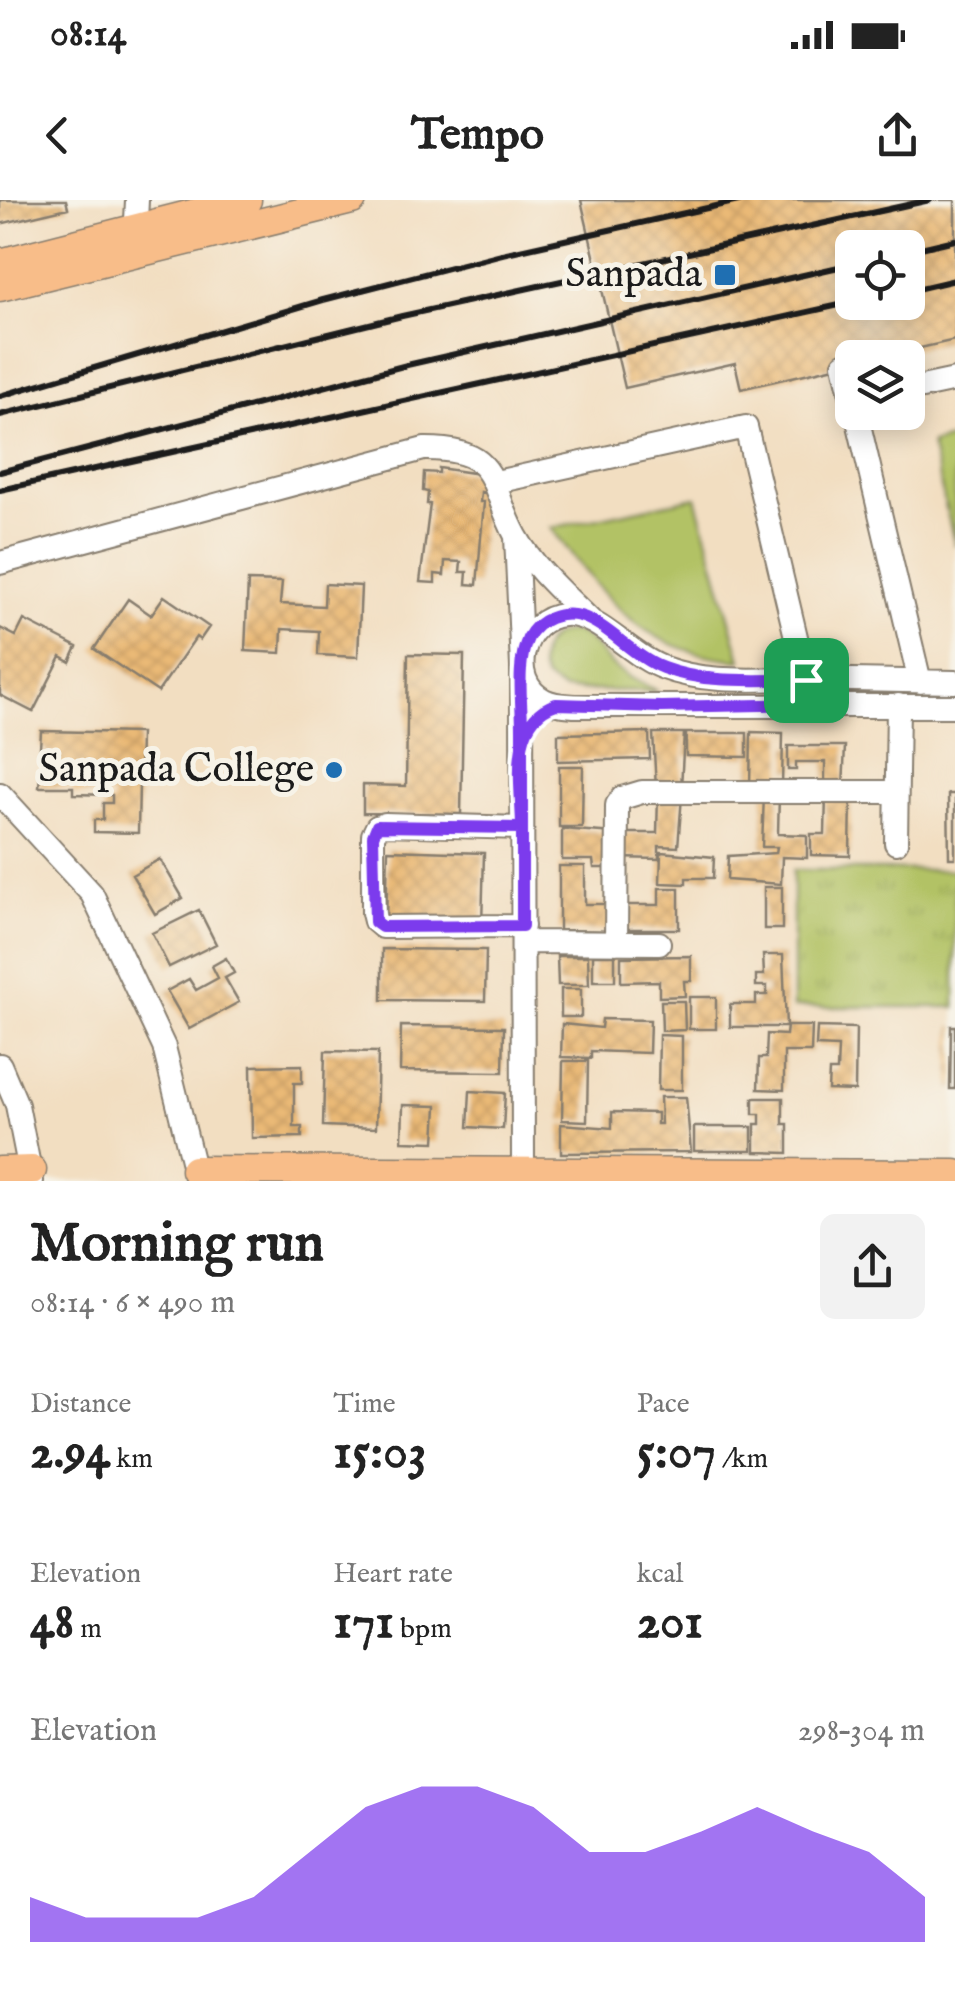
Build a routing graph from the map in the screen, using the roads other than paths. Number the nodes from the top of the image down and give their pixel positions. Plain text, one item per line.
1 (247, 200) edge
2 (352, 200) edge
3 (136, 227) edge
4 (0, 262) edge
5 (0, 287) edge
6 (955, 380) edge
7 (925, 386) edge
8 (860, 430) edge
9 (496, 482) junction
10 (516, 537) junction
11 (0, 562) edge
12 (590, 620) junction
13 (522, 666) junction
14 (662, 668) junction
15 (806, 680) junction
16 (920, 682) junction
17 (955, 682) edge
18 (556, 704) junction
19 (806, 704) junction
20 (898, 705) junction
21 (955, 706) edge
22 (661, 707) junction
23 (522, 742) junction
24 (896, 792) junction
25 (0, 794) edge
26 (522, 828) junction
27 (896, 842) dead end
28 (522, 934) junction
29 (616, 943) junction
30 (659, 943) dead end
31 (0, 1065) edge
32 (0, 1170) edge
33 (524, 1172) junction
34 (955, 1174) edge
35 (196, 1175) edge
36 (32, 1176) edge

1 - 3 main road
2 - 3 main road
3 - 4 main road
3 - 5 main road
6 - 7 street
8 - 16 street
9 - 10 street
9 - 11 street
9 - 15 street
10 - 12 street
10 - 13 street
12 - 13 street
12 - 14 street
13 - 18 street
13 - 23 street
14 - 15 street
14 - 22 street
15 - 16 street
15 - 19 street
16 - 17 street
18 - 22 street
18 - 23 street
19 - 20 street
19 - 22 street
20 - 21 street
20 - 24 street
23 - 26 street
24 - 27 street
24 - 29 street
25 - 35 street
26 - 28 street
26 - 28 street
28 - 29 street
28 - 33 street
29 - 30 street
31 - 36 street
32 - 36 main road
33 - 34 main road
33 - 35 main road

